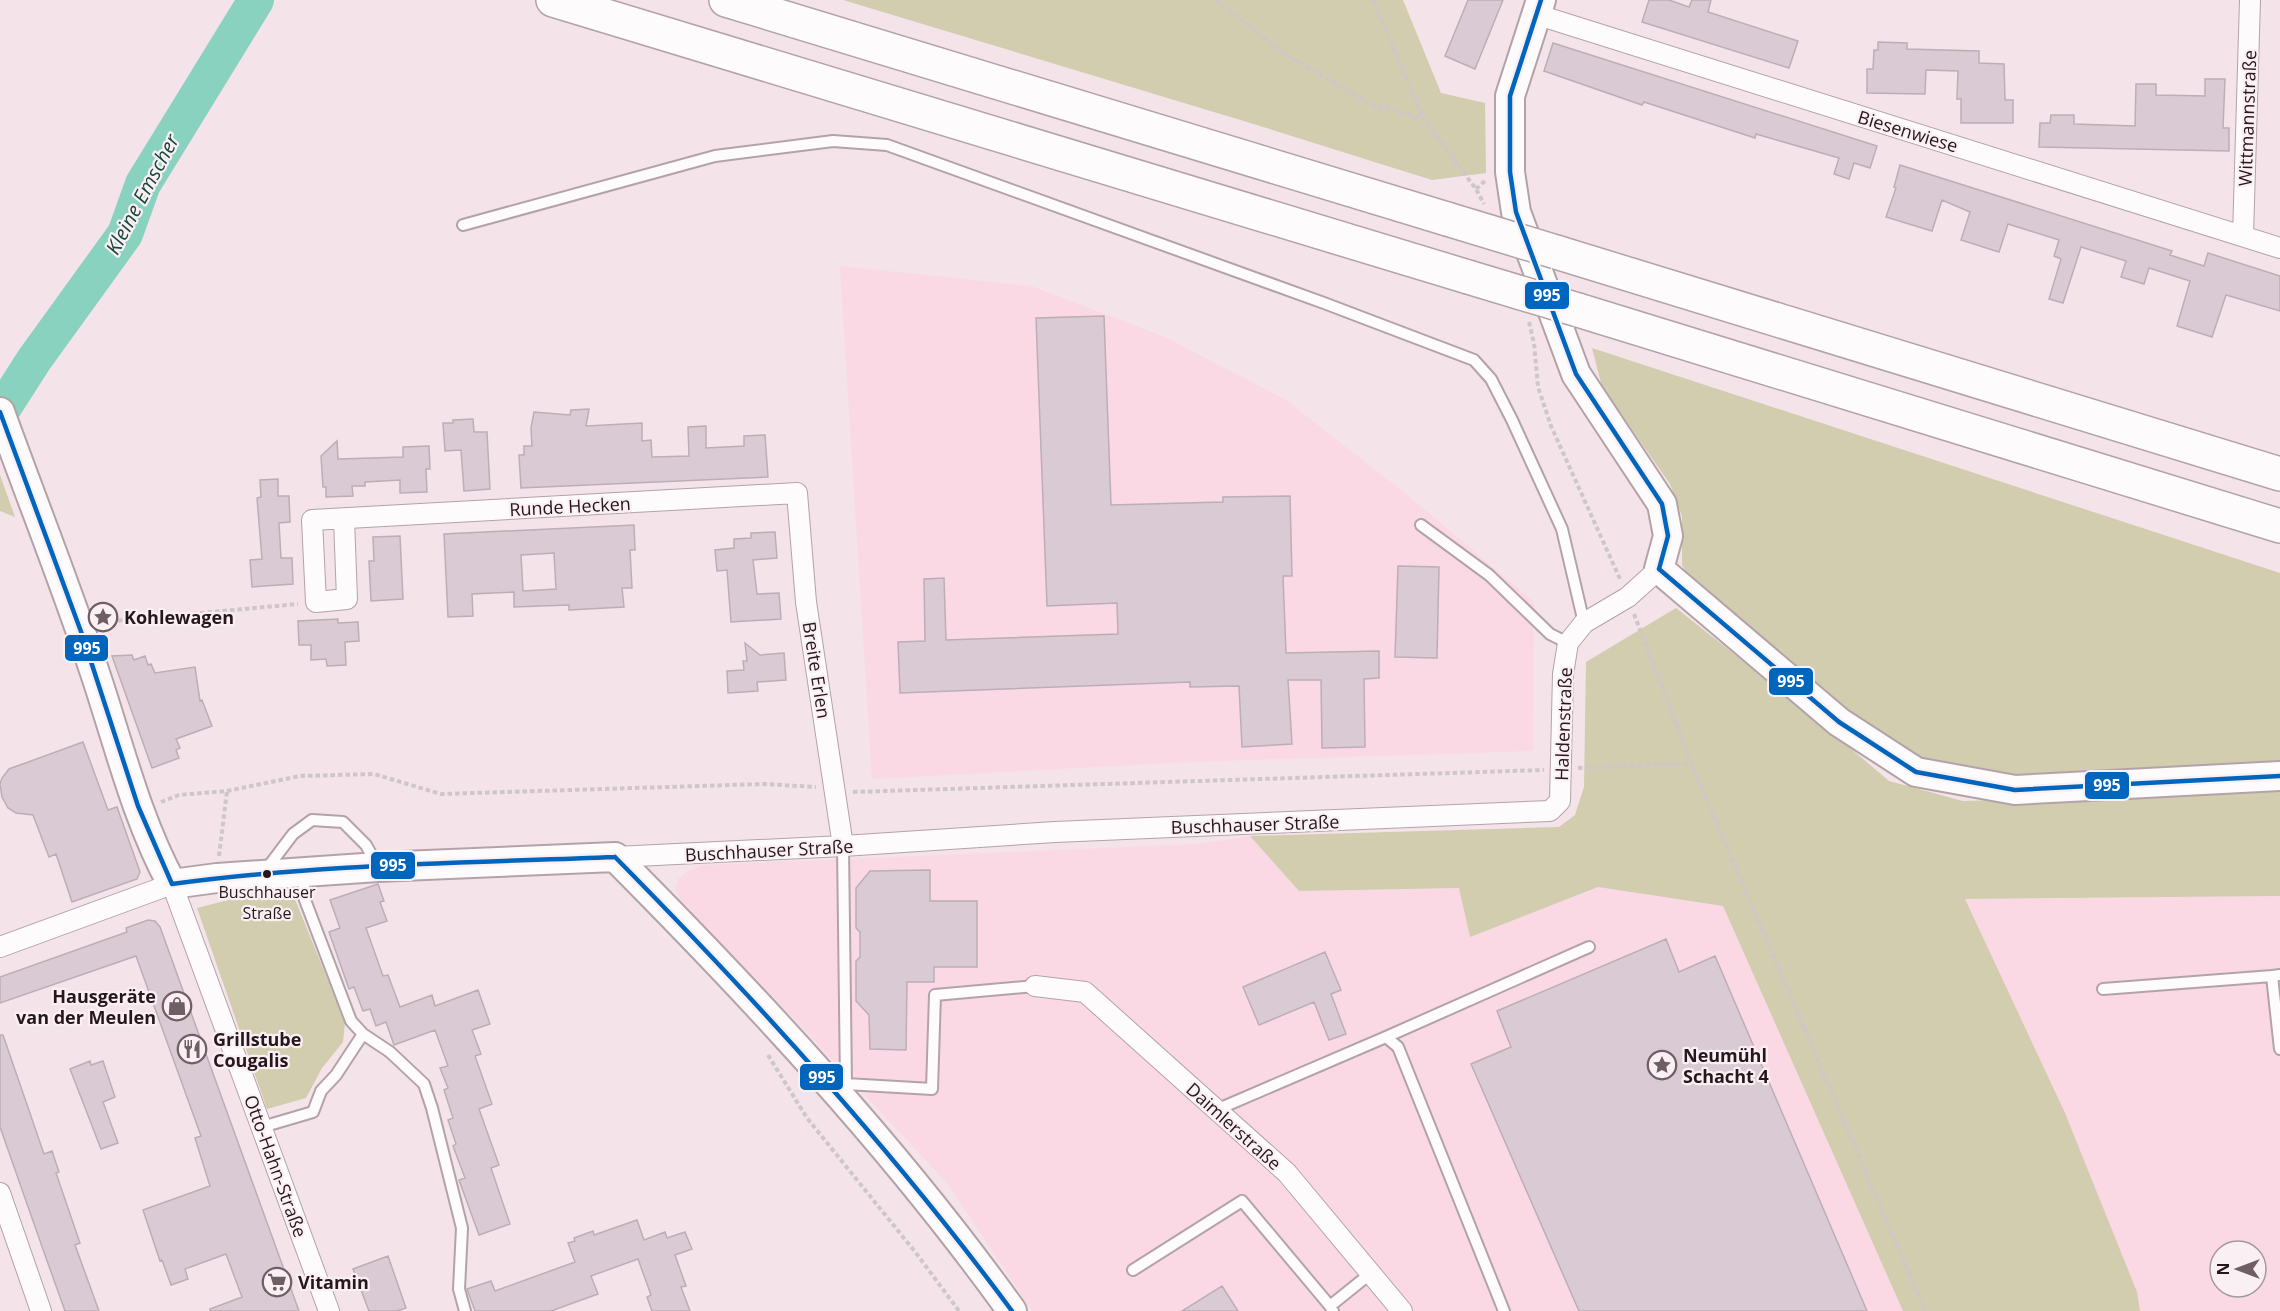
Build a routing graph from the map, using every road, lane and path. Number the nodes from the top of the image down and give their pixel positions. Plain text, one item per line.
1 (553, 0) edge
2 (726, 0) edge
3 (1373, 0) edge
4 (2250, 0) edge
5 (1216, 1) edge
6 (1538, 7) edge
7 (1423, 118) junction
8 (1480, 196) dead end
9 (463, 225) dead end
10 (2243, 236) junction
11 (2280, 248) edge
12 (1531, 331) dead end
13 (0, 412) edge
14 (2280, 474) edge
15 (797, 493) joint
16 (344, 519) junction
17 (1421, 525) dead end
18 (2280, 526) edge
19 (1659, 569) junction
20 (1628, 597) junction
21 (316, 602) junction
22 (1584, 623) junction
23 (78, 624) junction
24 (1568, 643) junction
25 (1691, 764) junction
26 (1562, 768) junction
27 (2280, 776) edge
28 (835, 788) junction
29 (227, 791) junction
30 (140, 810) junction
31 (1550, 811) joint
32 (843, 846) junction
33 (615, 857) junction
34 (378, 867) junction
35 (303, 872) junction
36 (262, 875) junction
37 (217, 878) junction
38 (172, 884) junction
39 (0, 947) edge
40 (1589, 947) dead end
41 (2276, 976) edge
42 (1035, 986) joint
43 (2103, 989) dead end
44 (363, 1034) junction
45 (1386, 1037) junction
46 (765, 1049) dead end
47 (2280, 1049) edge
48 (845, 1092) junction
49 (1216, 1110) junction
50 (262, 1127) junction
51 (2, 1204) edge
52 (1133, 1270) dead end
53 (1371, 1273) junction
54 (1332, 1308) edge
55 (41, 1311) edge
56 (329, 1311) edge
57 (465, 1311) edge
58 (959, 1311) edge
59 (1012, 1311) edge
60 (1402, 1311) edge
61 (1504, 1311) edge
62 (1925, 1311) edge

1 - 18 highway, bridge
2 - 14 highway, bridge
3 - 7 path
4 - 10 street, Wittmannstraße
5 - 7 path
6 - 10 street, Biesenwiese
6 - 19 street
7 - 8 path
9 - 22 lane
10 - 11 street, Biesenwiese
12 - 20 path
13 - 23 street, Otto-Hahn-Straße
15 - 16 street, Runde Hecken
15 - 28 street, Breite Erlen
16 - 21 street
16 - 21 street, Runde Hecken
17 - 24 lane
19 - 20 street, Haldenstraße
19 - 27 street
20 - 22 street, Haldenstraße
20 - 25 path
21 - 23 path
22 - 24 street, Haldenstraße
23 - 30 street, Otto-Hahn-Straße
24 - 26 street, Haldenstraße
25 - 26 path
25 - 62 path
26 - 28 path
26 - 31 street, Haldenstraße
28 - 29 path
28 - 32 street, Breite Erlen
29 - 30 path
29 - 37 path
30 - 38 street, Otto-Hahn-Straße
31 - 32 street, Buschhauser Straße
32 - 33 street, Buschhauser Straße
32 - 48 lane
33 - 34 street, Buschhauser Straße
33 - 48 street
34 - 35 street, Buschhauser Straße
34 - 36 lane
35 - 36 street, Buschhauser Straße
35 - 44 lane
36 - 37 street, Buschhauser Straße
37 - 38 street, Buschhauser Straße
38 - 39 street, Buschhauser Straße
38 - 50 street, Otto-Hahn-Straße
40 - 45 lane
41 - 43 lane
41 - 47 lane
42 - 48 lane
42 - 49 street, Daimlerstraße
44 - 50 lane
44 - 57 lane
45 - 49 lane
45 - 61 lane
46 - 58 path
48 - 59 street
49 - 53 street, Daimlerstraße
50 - 56 street, Otto-Hahn-Straße
51 - 55 street
52 - 54 lane
53 - 54 lane
53 - 60 street, Daimlerstraße

